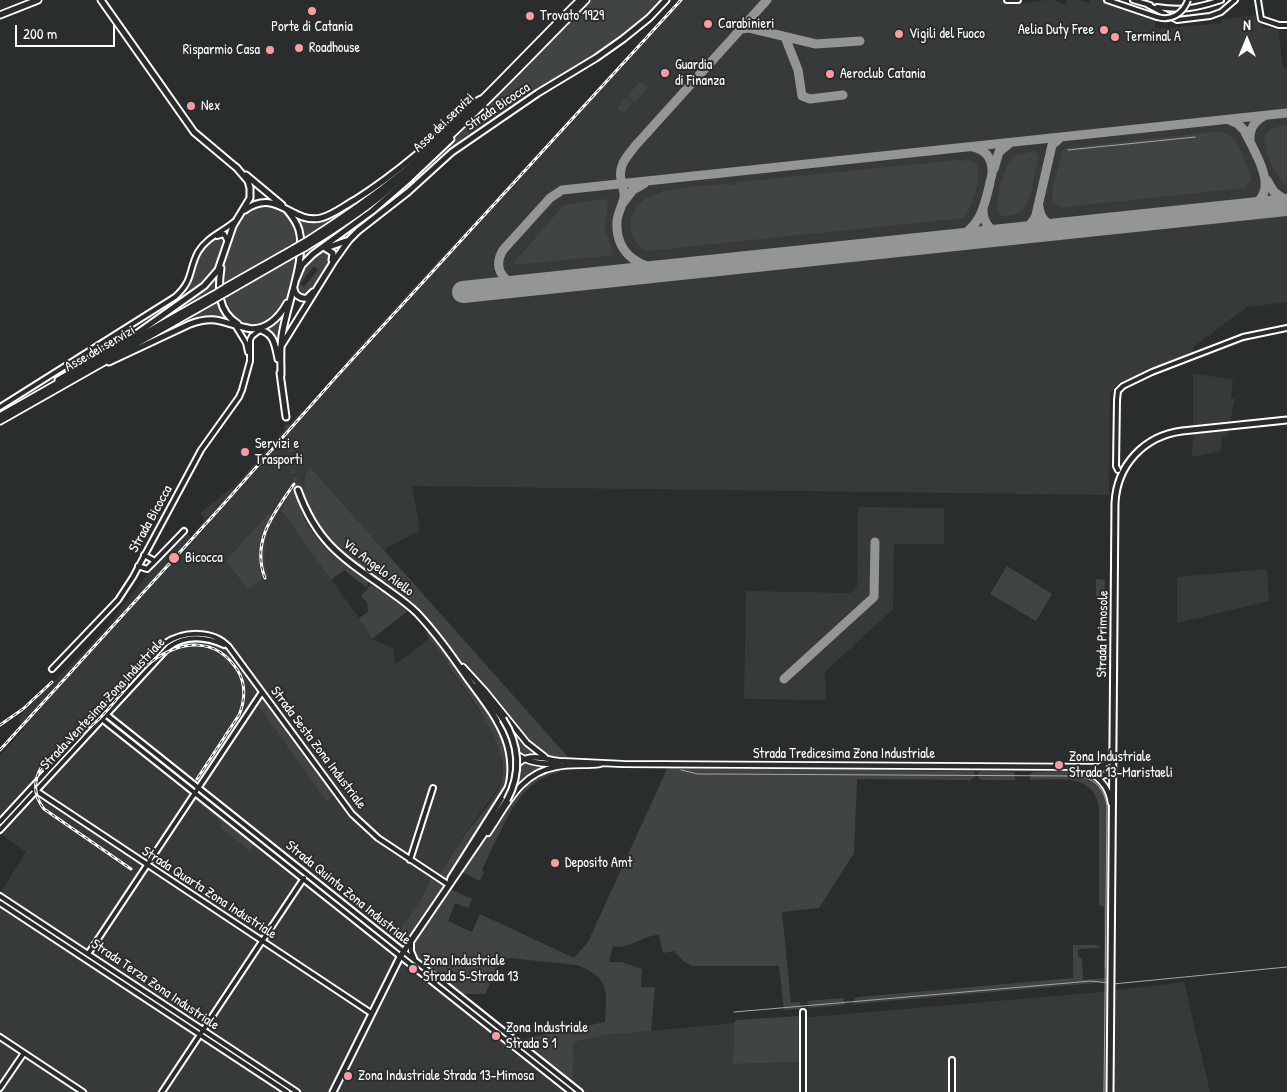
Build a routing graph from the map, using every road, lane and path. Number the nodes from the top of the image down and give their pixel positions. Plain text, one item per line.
1 (38, 0) edge
2 (100, 0) edge
3 (580, 0) edge
4 (586, 0) edge
5 (666, 0) edge
6 (1007, 0) edge
7 (1018, 0) edge
8 (1107, 0) edge
9 (1133, 0) edge
10 (1188, 0) edge
11 (1212, 0) edge
12 (1221, 0) edge
13 (1235, 0) edge
14 (1258, 0) edge
15 (1148, 5) junction
16 (1168, 8) junction
17 (0, 15) edge
18 (1287, 25) edge
19 (495, 91) junction
20 (481, 98) junction
21 (236, 167) junction
22 (285, 207) junction
23 (238, 217) junction
24 (210, 239) junction
25 (227, 240) junction
26 (349, 240) junction
27 (306, 244) junction
28 (325, 248) junction
29 (319, 249) junction
30 (222, 258) junction
31 (325, 275) junction
32 (296, 279) junction
33 (294, 286) junction
34 (317, 288) junction
35 (292, 294) junction
36 (213, 298) junction
37 (231, 320) junction
38 (236, 326) junction
39 (248, 328) junction
40 (1287, 328) edge
41 (258, 329) junction
42 (280, 348) junction
43 (248, 366) junction
44 (281, 375) junction
45 (73, 379) junction
46 (40, 393) junction
47 (0, 406) edge
48 (0, 416) edge
49 (286, 417) tunnel mouth
50 (1287, 420) edge
51 (0, 421) edge
52 (1118, 470) dead end
53 (298, 490) tunnel mouth
54 (184, 531) dead end
55 (144, 555) junction
56 (155, 561) junction
57 (138, 566) junction
58 (229, 648) junction
59 (454, 658) junction
60 (148, 661) junction
61 (152, 664) junction
62 (463, 667) junction
63 (52, 669) dead end
64 (262, 692) junction
65 (104, 713) junction
66 (98, 716) junction
67 (102, 719) junction
68 (507, 742) junction
69 (148, 748) junction
70 (144, 752) junction
71 (1113, 752) junction
72 (525, 759) junction
73 (551, 760) junction
74 (610, 763) junction
75 (54, 764) junction
76 (592, 765) junction
77 (1078, 767) junction
78 (1097, 767) junction
79 (58, 768) junction
80 (46, 772) junction
81 (1113, 773) junction
82 (1094, 775) junction
83 (50, 776) junction
84 (510, 782) junction
85 (198, 788) junction
86 (433, 788) dead end
87 (33, 789) junction
88 (195, 793) junction
89 (1112, 816) junction
90 (4, 818) junction
91 (0, 822) edge
92 (8, 822) junction
93 (0, 830) edge
94 (474, 849) junction
95 (289, 860) junction
96 (410, 860) junction
97 (285, 864) junction
98 (147, 865) junction
99 (307, 874) junction
100 (303, 879) junction
101 (449, 884) junction
102 (0, 896) edge
103 (6, 901) junction
104 (2, 904) edge
105 (262, 940) junction
106 (411, 941) junction
107 (73, 944) junction
108 (70, 949) junction
109 (88, 954) junction
110 (402, 954) junction
111 (85, 959) junction
112 (415, 960) junction
113 (151, 996) junction
114 (148, 1001) junction
115 (803, 1012) dead end
116 (371, 1013) junction
117 (202, 1030) junction
118 (199, 1036) junction
119 (0, 1037) edge
120 (24, 1053) junction
121 (952, 1060) dead end
122 (283, 1083) junction
123 (279, 1087) junction
124 (0, 1088) edge
125 (83, 1092) edge
126 (162, 1092) edge
127 (287, 1092) edge
128 (297, 1092) edge
129 (333, 1092) edge
130 (571, 1092) edge
131 (580, 1092) edge
132 (803, 1092) edge
133 (952, 1092) edge
134 (1110, 1092) edge

1 - 17 main road
2 - 21 main road
3 - 20 main road, Asse dei servizi
4 - 19 main road, Asse dei servizi
5 - 26 main road, Strada Bicocca
6 - 7 street
8 - 10 street, bridge
9 - 15 street
11 - 16 street
12 - 16 street
13 - 15 street
14 - 18 street
15 - 16 street
19 - 27 main road, Asse dei servizi
19 - 29 main road
20 - 22 main road
20 - 27 main road, Asse dei servizi
21 - 22 main road
21 - 23 main road
22 - 23 main road
22 - 32 main road
23 - 24 street
23 - 25 main road
24 - 25 street
24 - 47 street
25 - 30 main road
26 - 28 main road
26 - 31 main road
27 - 36 main road, bridge
28 - 29 main road
28 - 31 main road
29 - 32 main road
30 - 37 main road
30 - 46 main road
31 - 34 main road
32 - 33 main road
33 - 34 main road
33 - 35 main road
34 - 42 main road
35 - 41 main road
35 - 42 main road
36 - 45 main road, Asse dei servizi
36 - 46 main road, Asse dei servizi
37 - 38 street
37 - 39 main road
38 - 39 main road
38 - 43 street
38 - 45 main road
39 - 41 main road
40 - 52 street
41 - 43 street
41 - 44 main road
42 - 44 main road
43 - 55 street, Strada Bicocca
44 - 49 main road
45 - 51 main road, Asse dei servizi
46 - 48 main road, Asse dei servizi
50 - 71 main road, Strada Primosole
53 - 59 main road, Via Angelo Aiello
54 - 56 street
55 - 56 street
55 - 57 street, Strada Bicocca
56 - 57 street
57 - 63 street, Strada Bicocca
58 - 60 street, Strada Ventesima Zona Industriale
58 - 61 street, Strada Ventesima Zona Industriale
58 - 64 street, Strada Sesta Zona Industriale
59 - 62 main road
59 - 68 main road
60 - 61 street
60 - 65 street, Strada Ventesima Zona Industriale
61 - 65 street, Strada Ventesima Zona Industriale
62 - 73 street
62 - 94 main road, bridge
64 - 85 street
64 - 96 street, Strada Sesta Zona Industriale
65 - 66 street, Strada Ventesima Zona Industriale
65 - 67 street, Strada Ventesima Zona Industriale
65 - 69 street, Strada Quinta Zona Industriale
66 - 67 street, Strada Quinta Zona Industriale
66 - 75 street, Strada Ventesima Zona Industriale
67 - 70 street, Strada Quinta Zona Industriale
67 - 79 street, Strada Ventesima Zona Industriale
68 - 72 street
68 - 84 main road
69 - 70 street
69 - 85 street, Strada Quinta Zona Industriale
70 - 88 street, Strada Quinta Zona Industriale
71 - 78 street
71 - 81 main road, Strada Primosole
72 - 73 street
72 - 76 street
72 - 84 street
73 - 74 street
74 - 76 street
74 - 77 street, Strada Tredicesima Zona Industriale
75 - 79 street
75 - 80 street, Strada Ventesima Zona Industriale
76 - 94 street
77 - 78 street, Strada Tredicesima Zona Industriale
77 - 82 street
78 - 81 street
79 - 83 street, Strada Ventesima Zona Industriale
80 - 83 street
80 - 87 street, Strada Ventesima Zona Industriale
81 - 82 street
81 - 89 main road, Strada Primosole
82 - 89 street
83 - 87 street, Strada Ventesima Zona Industriale
84 - 101 main road
85 - 88 street
85 - 95 street, Strada Quinta Zona Industriale
86 - 96 street
87 - 90 street, Strada Ventesima Zona Industriale
87 - 92 street, Strada Ventesima Zona Industriale
87 - 98 street, Strada Quarta Zona Industriale
88 - 97 street, Strada Quinta Zona Industriale
88 - 98 street
89 - 134 main road, Strada Primosole
90 - 91 street, Strada Ventesima Zona Industriale
90 - 92 street
92 - 93 street, Strada Ventesima Zona Industriale
94 - 101 main road
95 - 97 street
95 - 99 street, Strada Quinta Zona Industriale
96 - 101 street, Strada Sesta Zona Industriale
97 - 100 street, Strada Quinta Zona Industriale
98 - 105 street, Strada Quarta Zona Industriale
98 - 109 street
99 - 100 street
99 - 110 street, Strada Quinta Zona Industriale
100 - 105 street
100 - 110 street, Strada Quinta Zona Industriale
101 - 106 main road
102 - 103 street, Strada Terza Zona Industriale
103 - 104 street
103 - 107 street, Strada Terza Zona Industriale
104 - 108 street, Strada Terza Zona Industriale
105 - 116 street, Strada Quarta Zona Industriale
105 - 117 street
106 - 110 main road
106 - 112 street
107 - 108 street
107 - 109 street, Strada Terza Zona Industriale
108 - 111 street, Strada Terza Zona Industriale
109 - 111 street
109 - 113 street, Strada Terza Zona Industriale
110 - 112 street, Strada Quinta Zona Industriale
110 - 116 main road
110 - 130 street, Strada Quinta Zona Industriale
111 - 114 street, Strada Terza Zona Industriale
112 - 131 street, Strada Quinta Zona Industriale
113 - 114 street
113 - 117 street, Strada Terza Zona Industriale
114 - 118 street, Strada Terza Zona Industriale
115 - 132 street
116 - 129 main road
117 - 118 street
117 - 122 street, Strada Terza Zona Industriale
118 - 123 street, Strada Terza Zona Industriale
118 - 126 street
119 - 120 street
120 - 124 street
120 - 125 street
121 - 133 street
122 - 123 street
122 - 128 street, Strada Terza Zona Industriale
123 - 127 street, Strada Terza Zona Industriale

